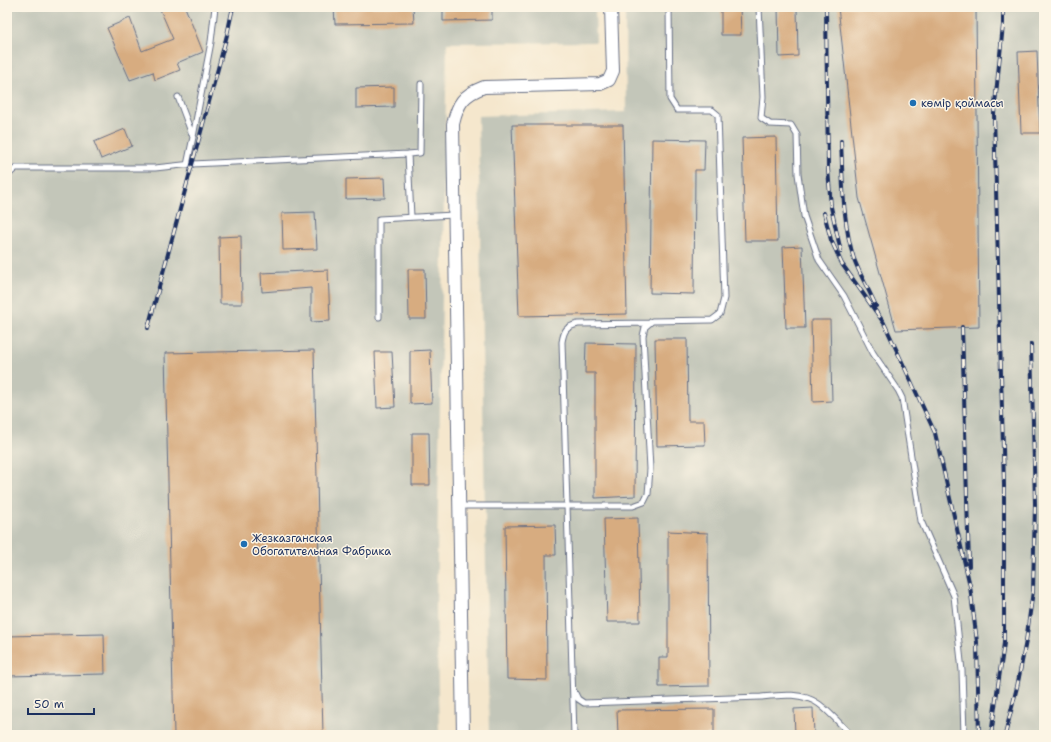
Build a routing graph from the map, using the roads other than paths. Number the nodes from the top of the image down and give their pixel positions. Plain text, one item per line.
1 (215, 7) edge
2 (611, 7) edge
3 (669, 7) edge
4 (759, 7) edge
5 (421, 84) dead end
6 (178, 97) dead end
7 (193, 137) junction
8 (408, 154) junction
9 (187, 165) junction
10 (7, 176) edge
11 (454, 215) junction
12 (411, 217) junction
13 (379, 317) dead end
14 (650, 323) junction
15 (459, 506) junction
16 (567, 506) junction
17 (573, 690) junction
18 (843, 727) junction
19 (463, 735) edge
20 (574, 735) edge
21 (848, 735) edge
22 (852, 735) edge
23 (964, 735) edge

1 - 7 lane
2 - 11 street
3 - 14 lane
4 - 23 lane
5 - 8 lane
6 - 7 lane
7 - 9 lane
8 - 9 lane
8 - 12 lane
9 - 10 lane
11 - 12 lane
11 - 15 street
12 - 13 lane
14 - 16 lane
14 - 16 lane
15 - 16 lane
15 - 19 street
16 - 17 lane
17 - 18 lane
17 - 20 lane
18 - 21 lane
18 - 22 lane

